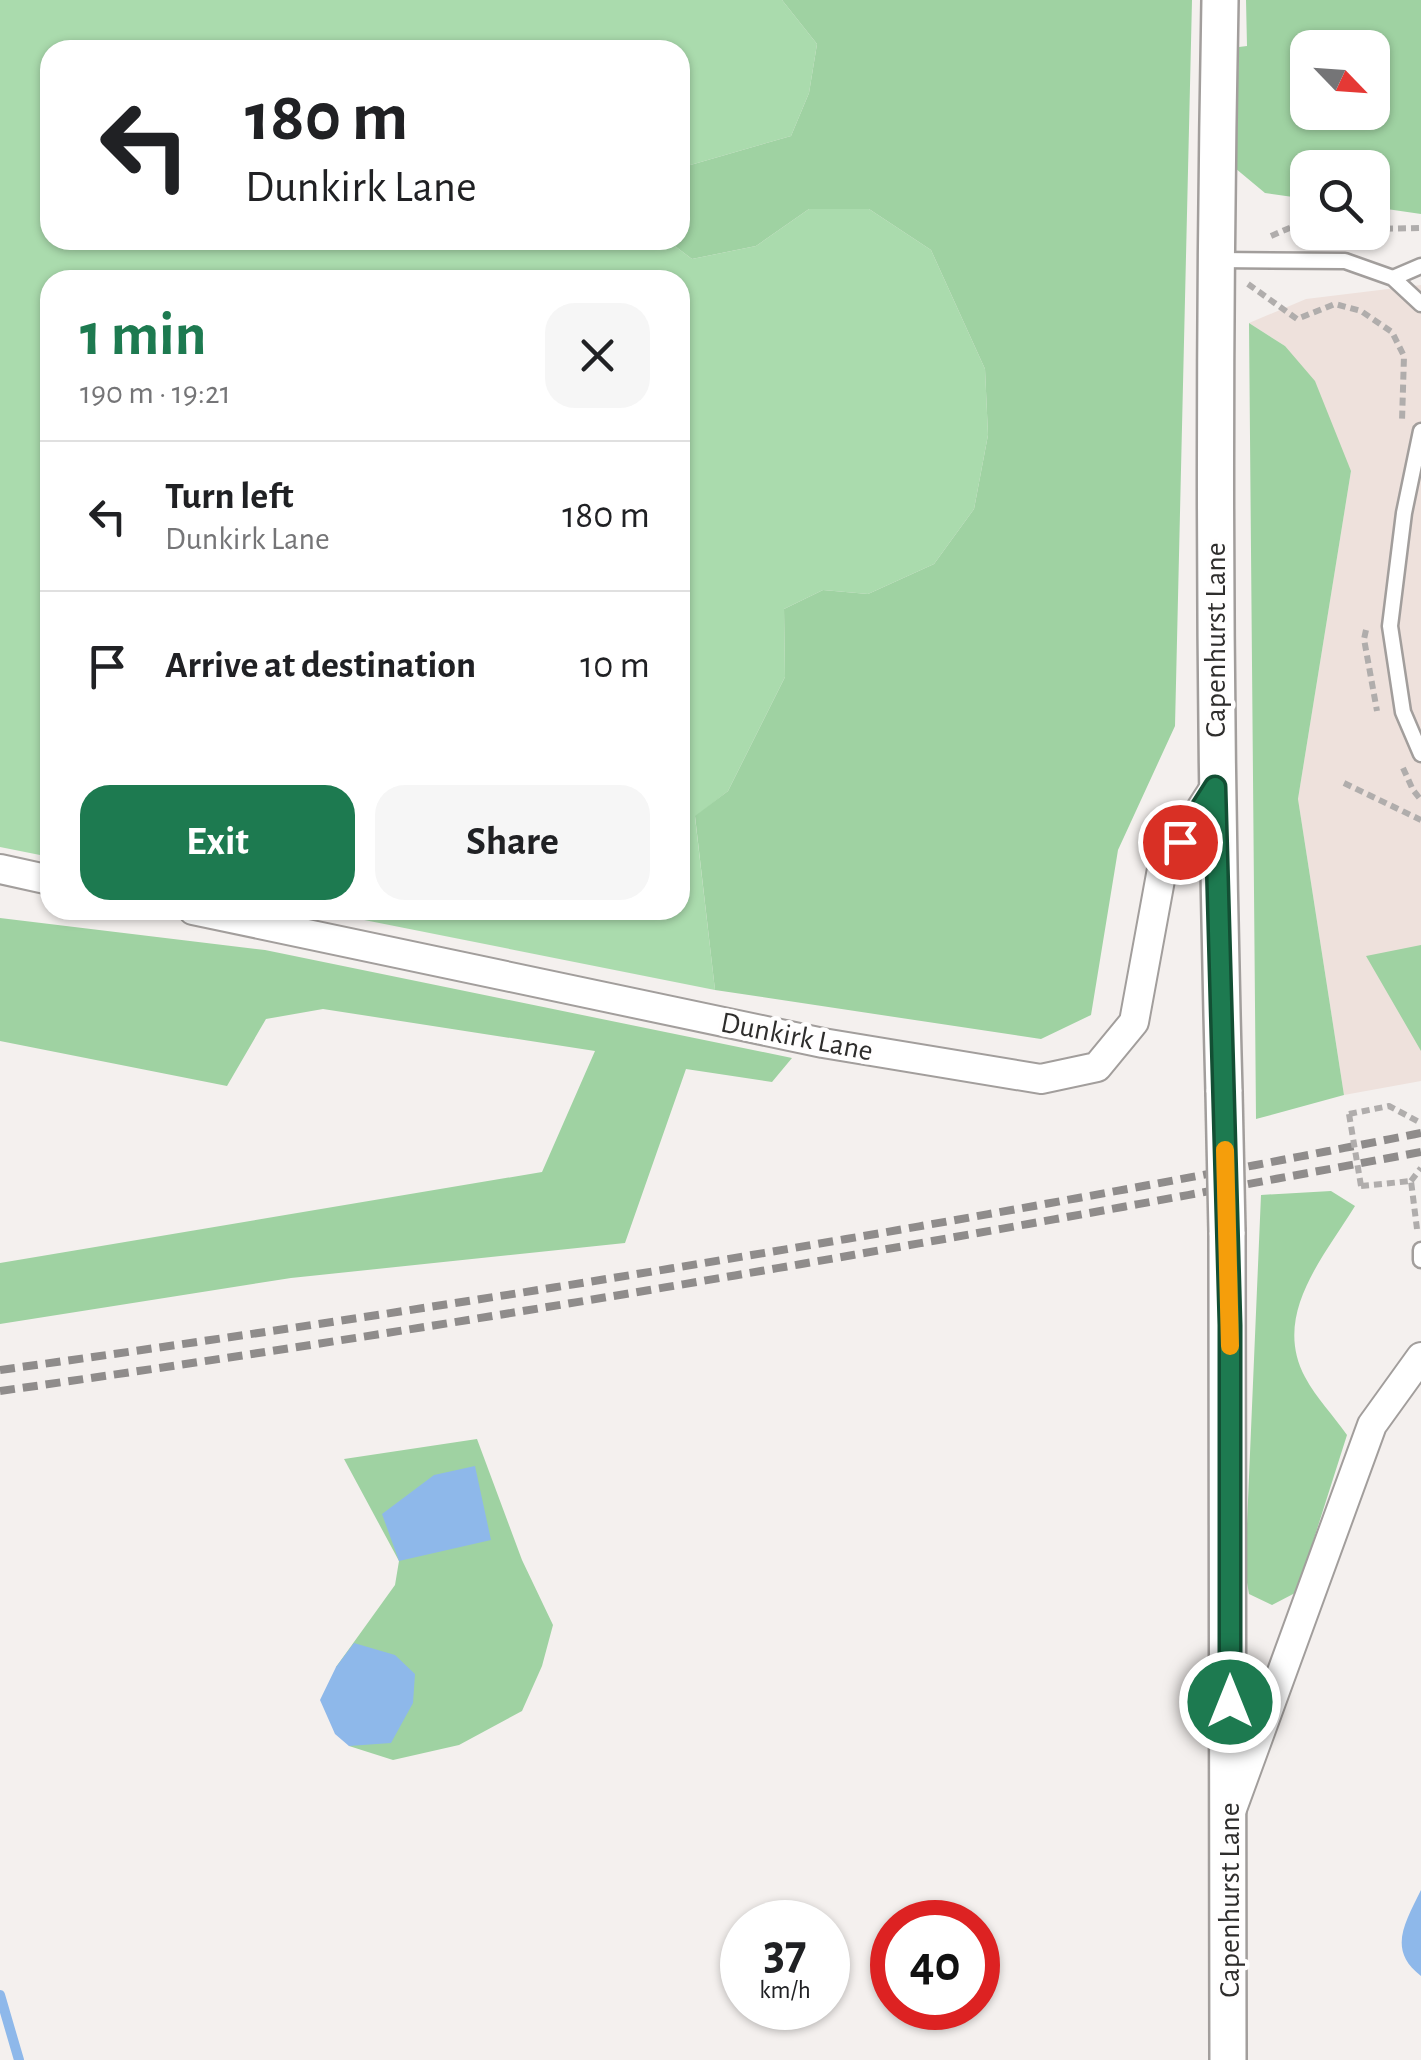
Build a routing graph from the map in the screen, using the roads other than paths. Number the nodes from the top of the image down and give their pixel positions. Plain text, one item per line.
1 (1220, 0) edge
2 (1215, 260) junction
3 (1421, 266) edge
4 (1393, 278) junction
5 (1421, 304) edge
6 (1421, 432) edge
7 (1421, 754) edge
8 (1215, 787) junction
9 (0, 870) edge
10 (40, 878) edge
11 (241, 920) edge
12 (1421, 1358) edge
13 (1230, 1815) junction
14 (1228, 2060) edge

1 - 2 street, Capenhurst Lane
2 - 4 lane
2 - 8 street, Capenhurst Lane
3 - 4 lane
4 - 5 lane
6 - 7 lane
8 - 11 street, Dunkirk Lane
8 - 13 street, Capenhurst Lane, bridge
9 - 10 street
12 - 13 street
13 - 14 street, Capenhurst Lane

